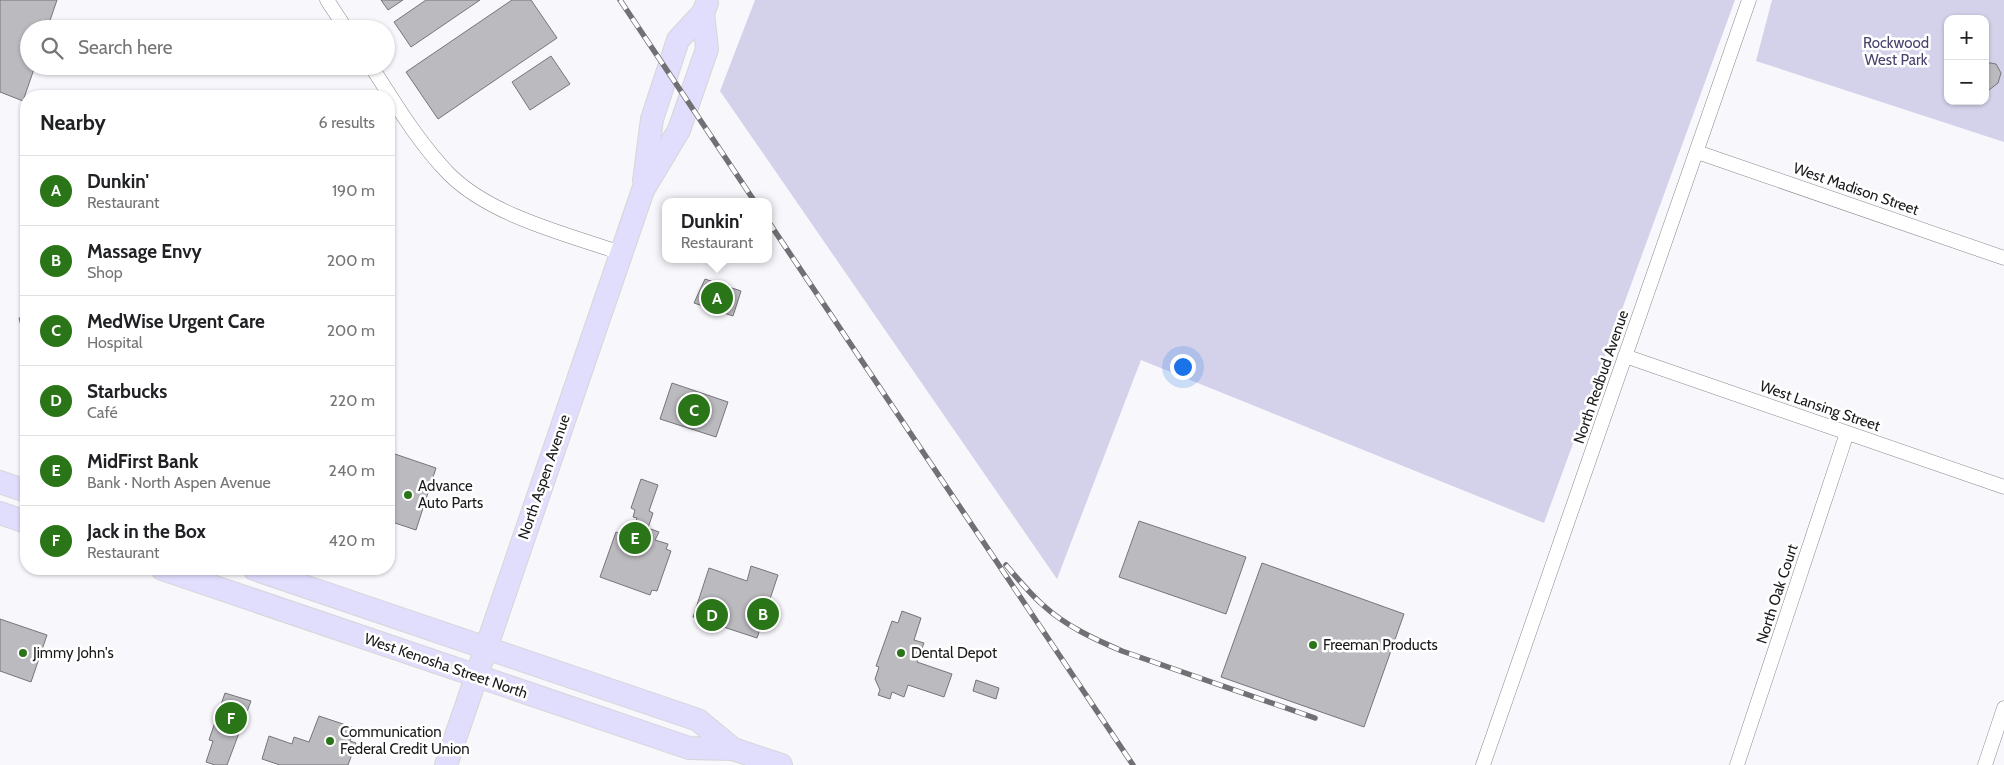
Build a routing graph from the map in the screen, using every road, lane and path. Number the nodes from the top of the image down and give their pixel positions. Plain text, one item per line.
1 (327, 0) edge
2 (1749, 0) edge
3 (706, 6) edge
4 (340, 20) edge
5 (377, 75) edge
6 (387, 90) edge
7 (395, 103) edge
8 (1696, 152) junction
9 (621, 253) junction
10 (2004, 258) edge
11 (1625, 356) junction
12 (1847, 433) junction
13 (0, 482) edge
14 (2004, 487) edge
15 (20, 489) edge
16 (0, 513) edge
17 (20, 520) edge
18 (180, 575) edge
19 (272, 575) edge
20 (485, 648) junction
21 (476, 676) junction
22 (2004, 708) edge
23 (733, 749) junction
24 (446, 765) edge
25 (781, 765) edge
26 (1483, 765) edge
27 (1737, 765) edge
28 (1984, 765) edge

1 - 4 street
2 - 8 street, North Redbud Avenue
3 - 9 main road, North Aspen Avenue
5 - 6 street
7 - 9 street
8 - 10 street, West Madison Street
8 - 11 street, North Redbud Avenue
9 - 20 main road, North Aspen Avenue
11 - 12 street, West Lansing Street
11 - 26 street, North Redbud Avenue
12 - 14 street, West Lansing Street
12 - 27 street, North Oak Court
13 - 15 main road
16 - 17 main road
18 - 21 main road, West Kenosha Street North
19 - 20 main road, West Kenosha Street North
20 - 21 main road, North Aspen Avenue
20 - 23 main road, West Kenosha Street North
21 - 23 main road, West Kenosha Street North
21 - 24 main road, North Aspen Avenue
22 - 28 street
23 - 25 main road, West Kenosha Street North

